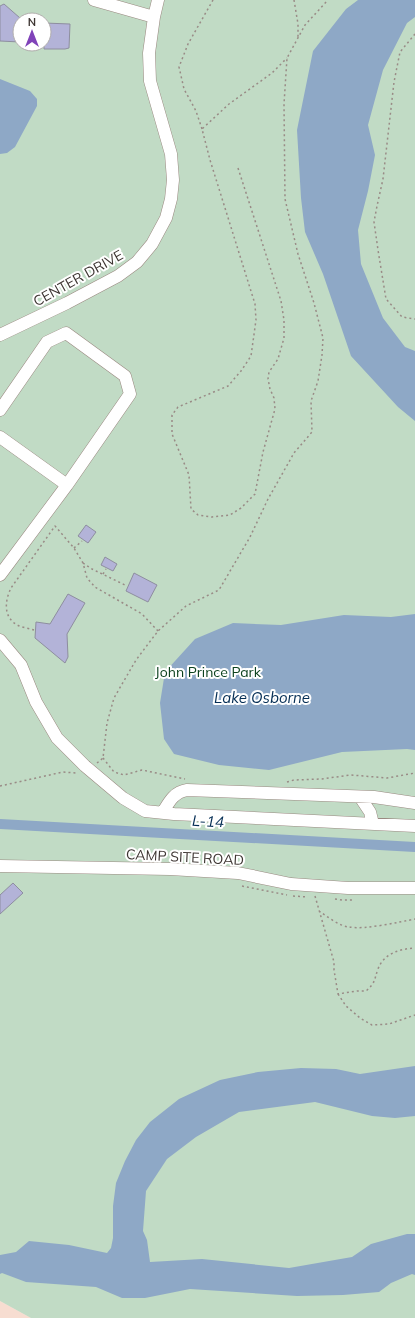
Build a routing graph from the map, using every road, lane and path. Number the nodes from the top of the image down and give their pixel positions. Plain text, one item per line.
1 (94, 0) edge
2 (158, 0) edge
3 (213, 0) edge
4 (294, 0) edge
5 (328, 0) edge
6 (109, 2) edge
7 (154, 17) junction
8 (415, 34) edge
9 (298, 38) junction
10 (287, 58) junction
11 (202, 130) junction
12 (238, 168) dead end
13 (415, 319) edge
14 (0, 334) edge
15 (0, 410) edge
16 (0, 437) edge
17 (67, 485) junction
18 (82, 541) dead end
19 (74, 548) junction
20 (83, 562) junction
21 (106, 569) dead end
22 (103, 574) junction
23 (0, 575) edge
24 (127, 586) dead end
25 (34, 630) dead end
26 (158, 631) junction
27 (0, 640) edge
28 (103, 758) junction
29 (88, 768) junction
30 (415, 773) edge
31 (190, 781) dead end
32 (282, 784) dead end
33 (0, 786) edge
34 (360, 797) junction
35 (415, 803) edge
36 (163, 812) junction
37 (374, 824) junction
38 (415, 826) edge
39 (0, 866) edge
40 (415, 888) edge
41 (315, 896) dead end
42 (319, 911) junction
43 (415, 919) edge
44 (415, 948) edge
45 (338, 994) junction
46 (415, 1015) edge

1 - 6 street
2 - 7 street, CENTER DRIVE
3 - 11 path
4 - 9 path
5 - 9 path
6 - 7 street
7 - 14 street, CENTER DRIVE
8 - 13 path
9 - 10 path
10 - 11 path
10 - 26 path
11 - 12 path
15 - 17 street
16 - 17 street
17 - 23 street
18 - 19 path
19 - 20 path
19 - 25 path
20 - 22 path
20 - 26 path
21 - 22 path
22 - 24 path
26 - 28 path
27 - 29 street
28 - 29 path
28 - 31 path
29 - 33 path
29 - 36 street
30 - 32 path
34 - 35 street
34 - 36 street
34 - 37 street
36 - 37 street
37 - 38 street
39 - 40 street, CAMP SITE ROAD
41 - 42 path
42 - 43 path
42 - 45 path
44 - 45 path
45 - 46 path

